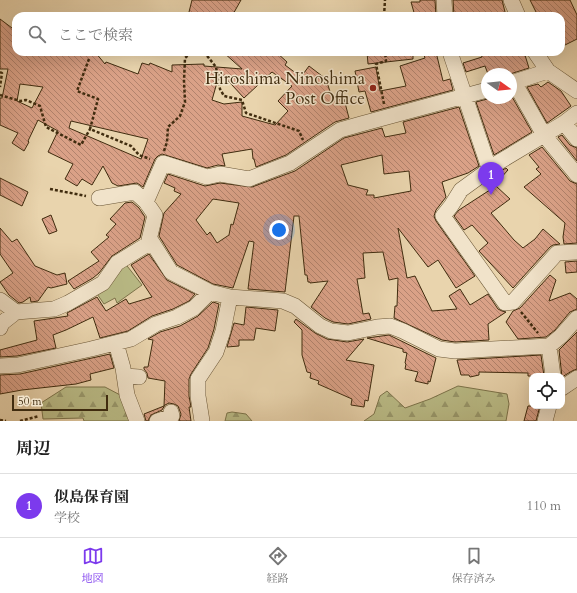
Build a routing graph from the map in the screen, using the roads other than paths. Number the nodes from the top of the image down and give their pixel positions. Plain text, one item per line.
1 (444, 0) edge
2 (511, 0) edge
3 (445, 12) edge
4 (516, 12) edge
5 (451, 56) edge
6 (538, 56) edge
7 (548, 71) junction
8 (517, 80) edge
9 (517, 90) edge
10 (577, 91) edge
11 (481, 92) edge
12 (466, 96) junction
13 (577, 113) edge
14 (564, 123) junction
15 (544, 135) junction
16 (577, 139) edge
17 (489, 168) junction
18 (577, 175) edge
19 (99, 198) road end
20 (146, 202) junction
21 (150, 239) junction
22 (577, 252) edge
23 (210, 292) junction
24 (230, 297) junction
25 (0, 300) edge
26 (16, 312) junction
27 (574, 327) edge
28 (0, 328) edge
29 (116, 343) junction
30 (548, 346) junction
31 (0, 366) edge
32 (552, 373) edge
33 (577, 378) edge
34 (565, 386) edge
35 (127, 394) junction
36 (137, 406) dead end
37 (548, 409) edge
38 (137, 421) edge
39 (202, 421) edge
40 (545, 421) edge

1 - 3 street
2 - 4 street
5 - 12 street
6 - 7 street
7 - 8 street
7 - 10 street
9 - 15 street
11 - 12 street
12 - 17 street
12 - 20 street
13 - 14 street
14 - 15 street
14 - 16 street
15 - 17 street
15 - 18 street
17 - 22 street
19 - 20 street
20 - 21 street
21 - 23 street
21 - 26 street
23 - 24 street
23 - 29 street
24 - 30 street
24 - 39 street
25 - 26 street
26 - 28 street
27 - 30 street
29 - 31 street
29 - 35 street
30 - 32 street
33 - 34 street
35 - 36 street
35 - 38 street
37 - 40 street

